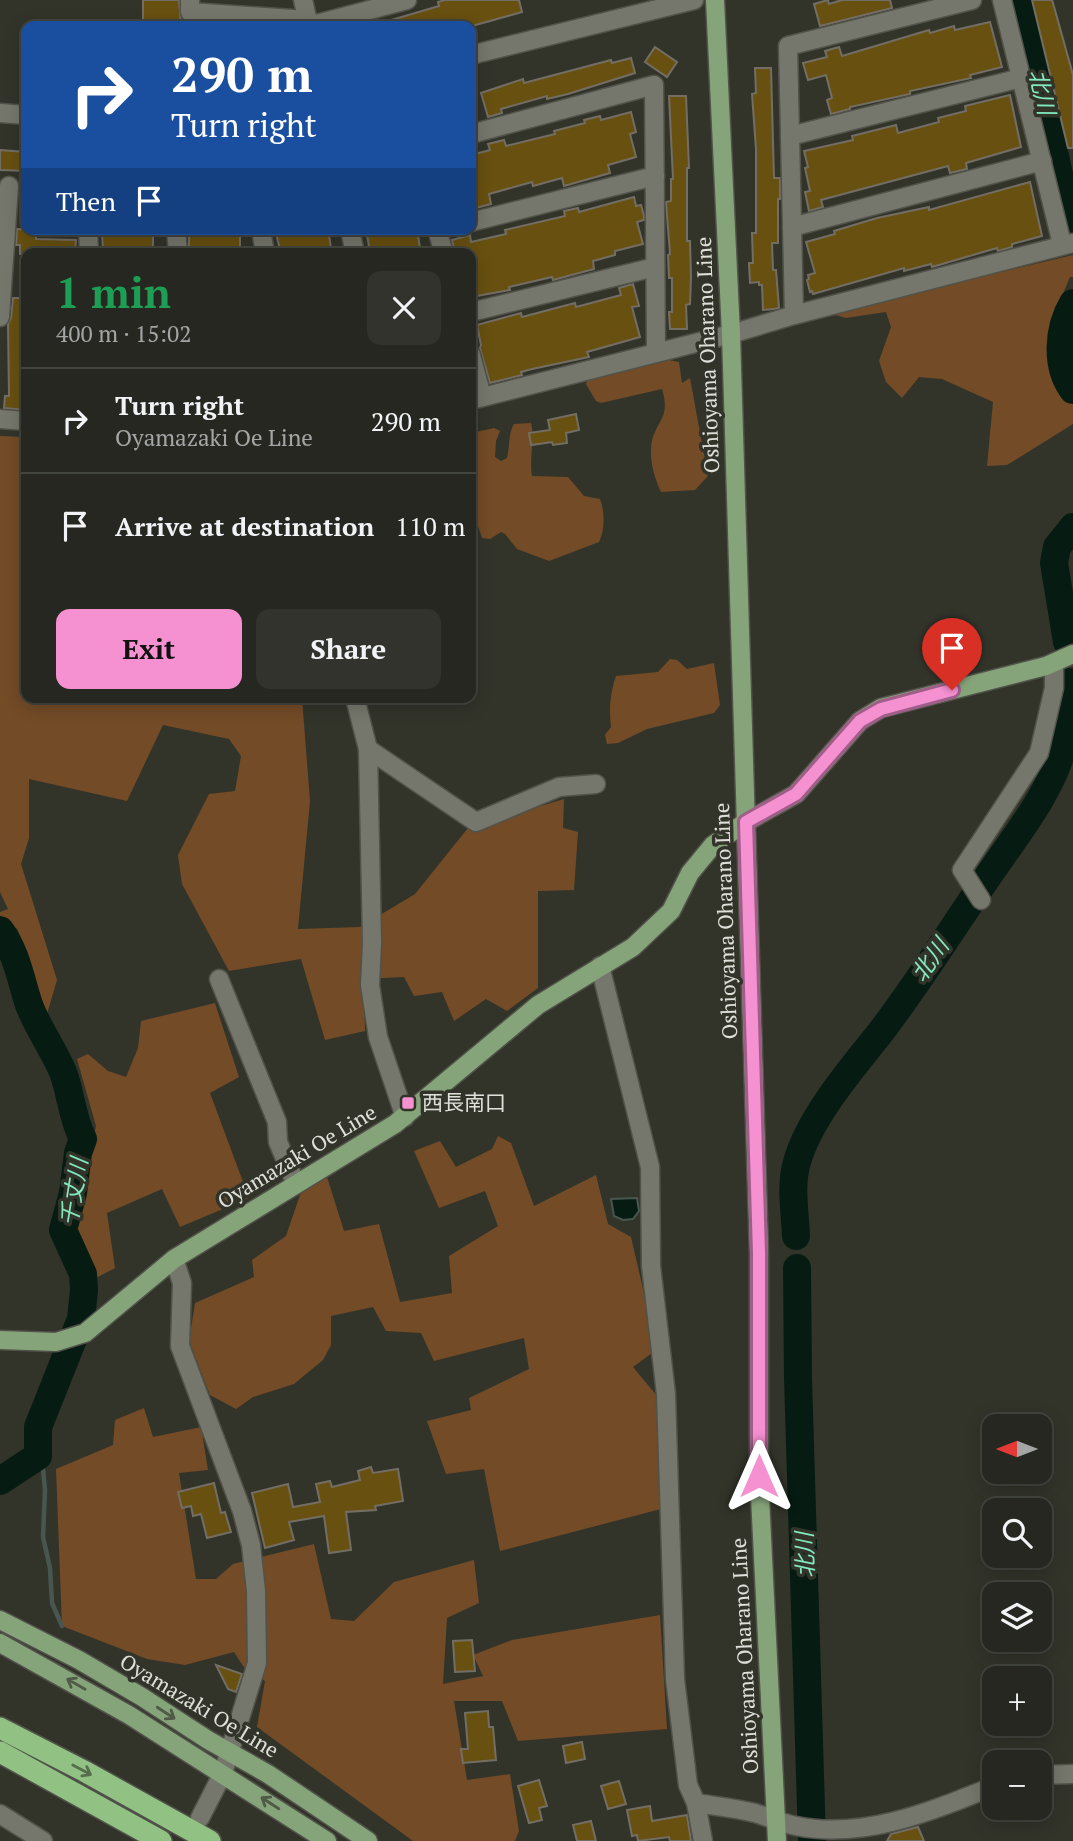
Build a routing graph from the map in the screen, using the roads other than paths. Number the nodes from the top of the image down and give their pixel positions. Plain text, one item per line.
1 (190, 0) edge
2 (303, 0) edge
3 (407, 0) edge
4 (694, 0) edge
5 (715, 0) edge
6 (972, 0) edge
7 (1002, 0) edge
8 (348, 8) edge
9 (278, 21) edge
10 (307, 21) edge
11 (316, 21) edge
12 (476, 54) edge
13 (1021, 78) junction
14 (0, 113) edge
15 (21, 114) edge
16 (476, 133) edge
17 (790, 136) junction
18 (1042, 161) junction
19 (655, 176) junction
20 (12, 186) edge
21 (476, 221) edge
22 (792, 227) junction
23 (1068, 243) edge
24 (655, 267) junction
25 (476, 311) edge
26 (794, 315) junction
27 (0, 317) edge
28 (731, 334) junction
29 (656, 352) junction
30 (476, 398) edge
31 (0, 419) edge
32 (21, 421) edge
33 (1073, 654) edge
34 (1054, 663) junction
35 (356, 703) edge
36 (368, 750) junction
37 (596, 784) dead end
38 (746, 822) junction
39 (981, 900) dead end
40 (600, 966) junction
41 (219, 979) dead end
42 (405, 1117) junction
43 (296, 1184) junction
44 (174, 1259) junction
45 (0, 1340) edge
46 (0, 1620) edge
47 (0, 1643) edge
48 (0, 1728) edge
49 (0, 1752) edge
50 (229, 1752) junction
51 (223, 1773) junction
52 (1073, 1774) edge
53 (1052, 1775) edge
54 (982, 1791) edge
55 (696, 1803) junction
56 (0, 1814) edge
57 (200, 1818) dead end
58 (776, 1819) junction
59 (43, 1841) edge
60 (161, 1841) edge
61 (210, 1841) edge
62 (327, 1841) edge
63 (368, 1841) edge
64 (704, 1841) edge
65 (776, 1841) edge

1 - 9 street
2 - 10 street
3 - 8 street
4 - 12 street
5 - 28 main road, Oshioyama Oharano Line
6 - 17 street
7 - 13 street
8 - 11 street
13 - 17 street
13 - 18 street
14 - 15 street
16 - 19 street
17 - 22 street
18 - 22 street
18 - 23 street
19 - 21 street
19 - 24 street
20 - 27 street
22 - 26 street
23 - 26 street
24 - 25 street
24 - 29 street
26 - 28 street
28 - 29 street
28 - 38 main road, Oshioyama Oharano Line
29 - 30 street
31 - 32 street
33 - 34 main road, Oyamazaki Oe Line
34 - 38 main road, Oyamazaki Oe Line
34 - 39 street
35 - 36 street
36 - 37 street
36 - 42 street
38 - 40 main road, Oyamazaki Oe Line
38 - 58 main road, Oshioyama Oharano Line
40 - 42 main road, Oyamazaki Oe Line
40 - 55 street
41 - 43 street
42 - 43 main road, Oyamazaki Oe Line
43 - 44 main road, Oyamazaki Oe Line
44 - 45 main road, Oyamazaki Oe Line
44 - 50 street
46 -> 50 main road, Oyamazaki Oe Line
51 -> 47 main road, Oyamazaki Oe Line
48 -> 61 highway
49 - 60 highway
50 - 51 street
50 - 63 main road, Oyamazaki Oe Line
51 - 57 street
62 -> 51 main road, Oyamazaki Oe Line
52 - 53 street
54 - 58 street
55 - 58 street
55 - 64 street
56 - 59 street
58 - 65 main road, Oshioyama Oharano Line

